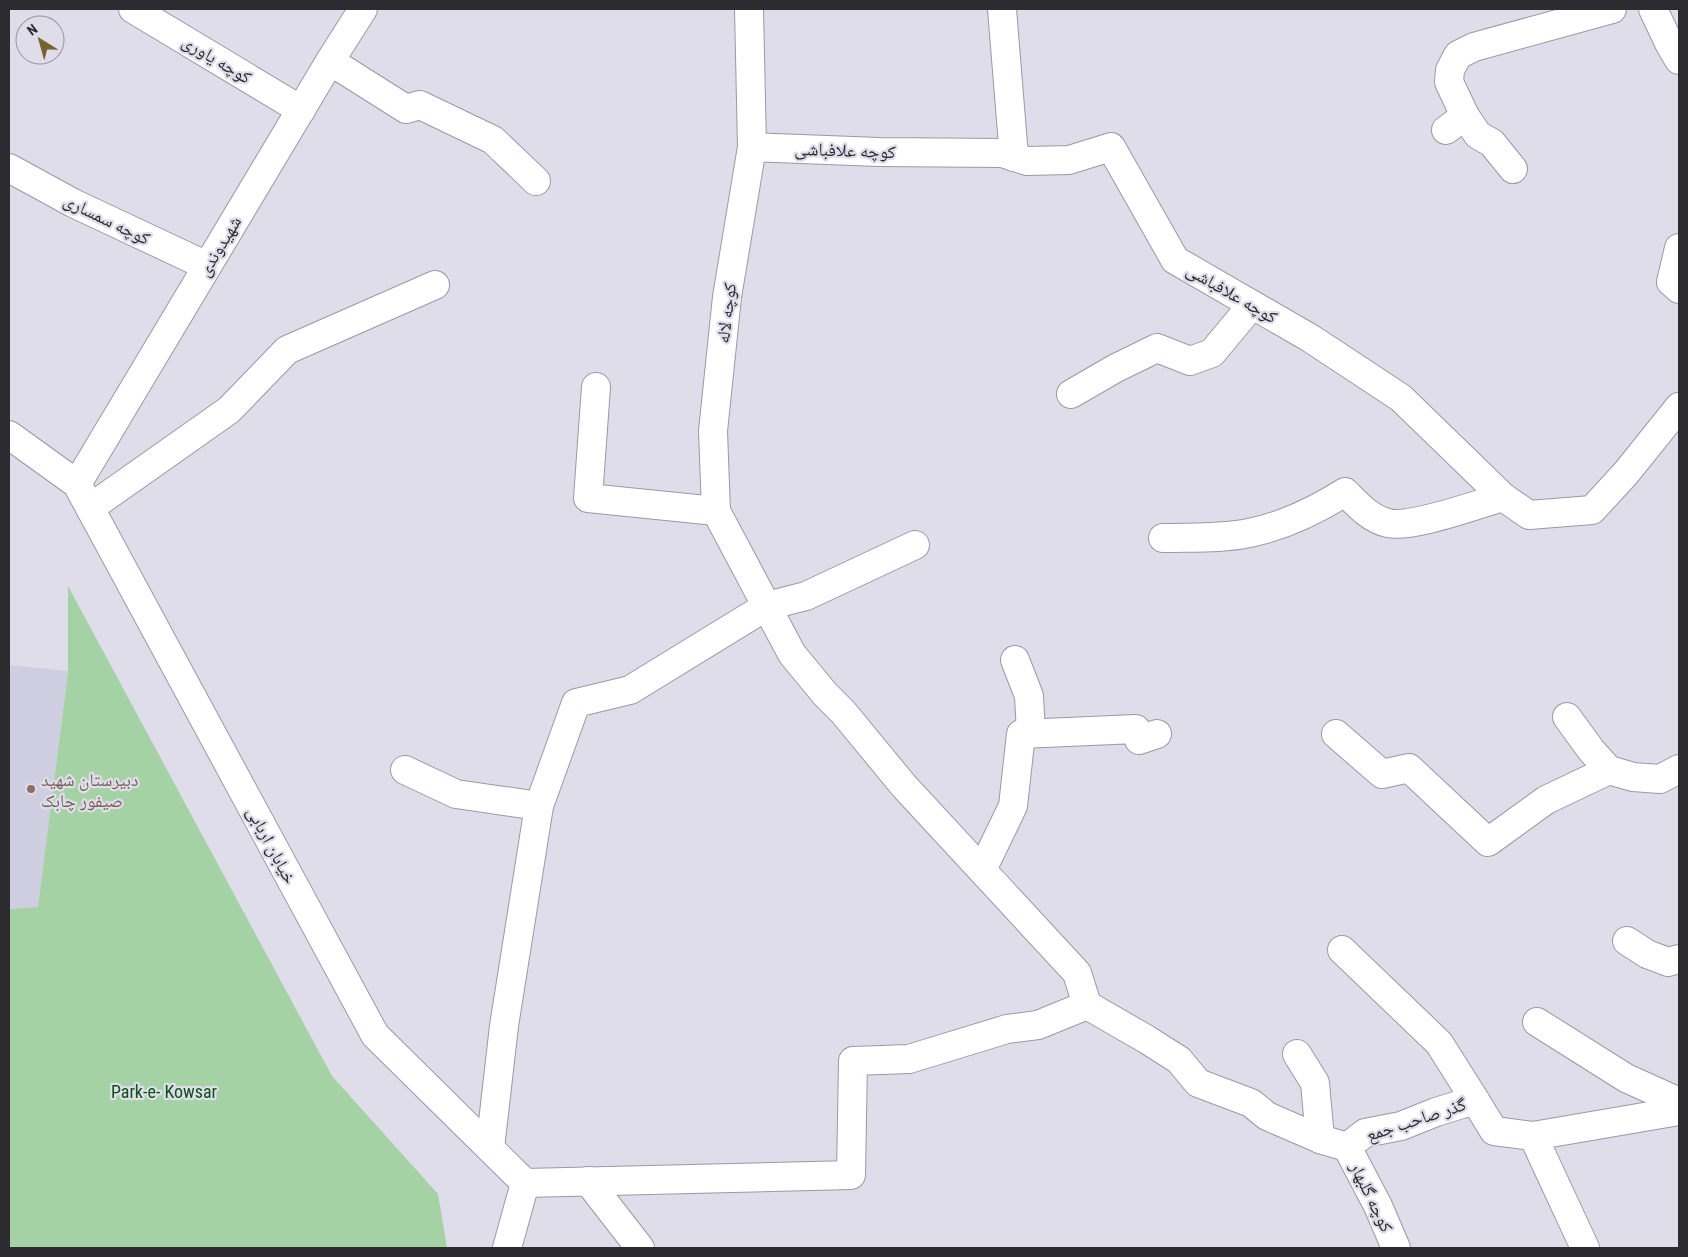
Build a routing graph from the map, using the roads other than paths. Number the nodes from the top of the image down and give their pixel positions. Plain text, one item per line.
1 (133, 9) edge
2 (363, 9) edge
3 (749, 9) edge
4 (1002, 9) edge
5 (1612, 9) edge
6 (1653, 9) edge
7 (1679, 60) edge
8 (330, 61) junction
9 (301, 110) junction
10 (752, 147) junction
11 (1014, 157) junction
12 (9, 168) edge
13 (1513, 169) dead end
14 (536, 181) dead end
15 (1679, 248) edge
16 (207, 266) junction
17 (435, 285) dead end
18 (1679, 289) edge
19 (1252, 305) junction
20 (596, 387) dead end
21 (1071, 394) dead end
22 (1677, 415) edge
23 (9, 435) edge
24 (77, 484) junction
25 (1503, 497) junction
26 (90, 508) junction
27 (716, 511) junction
28 (1164, 538) dead end
29 (915, 545) dead end
30 (767, 606) junction
31 (1015, 660) dead end
32 (1567, 716) dead end
33 (1031, 733) junction
34 (1157, 734) dead end
35 (1336, 734) dead end
36 (1679, 769) edge
37 (405, 770) dead end
38 (1610, 770) junction
39 (539, 806) junction
40 (982, 870) junction
41 (1627, 941) dead end
42 (1342, 950) dead end
43 (1679, 959) edge
44 (1087, 1005) junction
45 (1537, 1022) dead end
46 (1297, 1054) dead end
47 (1475, 1100) junction
48 (1679, 1102) edge
49 (1679, 1111) edge
50 (1533, 1136) junction
51 (1320, 1139) junction
52 (1346, 1147) junction
53 (490, 1148) junction
54 (588, 1182) junction
55 (525, 1183) junction
56 (1393, 1247) edge
57 (507, 1248) edge
58 (640, 1248) edge
59 (1585, 1248) edge

1 - 9 street, کوچه یاوری
2 - 8 street, شهیدوندی
3 - 10 street, کوچه لاله
4 - 11 street
5 - 13 street
6 - 7 street
8 - 9 street, شهیدوندی
8 - 14 street
9 - 16 street, شهیدوندی
10 - 11 street, کوچه علافباشی
10 - 27 street, کوچه لاله
11 - 19 street, کوچه علافباشی
12 - 16 street, کوچه سمساری
15 - 18 street
16 - 24 street, شهیدوندی
17 - 26 street
19 - 21 street
19 - 25 street, کوچه علافباشی
20 - 27 street
22 - 25 street, کوچه علافباشی
23 - 24 street, خیابان اربابی
24 - 26 street, خیابان اربابی
25 - 28 street
26 - 53 street, خیابان اربابی
27 - 30 street, کوچه لاله
29 - 30 street
30 - 39 street
30 - 40 street, کوچه لاله
31 - 33 street
32 - 38 street
33 - 34 street
33 - 40 street
35 - 38 street
36 - 38 street
37 - 39 street
39 - 53 street
40 - 44 street, کوچه لاله
41 - 43 street
42 - 47 street
44 - 51 street, گذر صاحب جمع
44 - 54 street
45 - 48 street
46 - 51 street
47 - 50 street, گذر صاحب جمع
47 - 52 street, گذر صاحب جمع
49 - 50 street, گذر صاحب جمع
50 - 59 street
51 - 52 street, گذر صاحب جمع
52 - 56 street, کوچه گلبهار
53 - 55 street, خیابان اربابی
54 - 55 street
54 - 58 street
55 - 57 street

